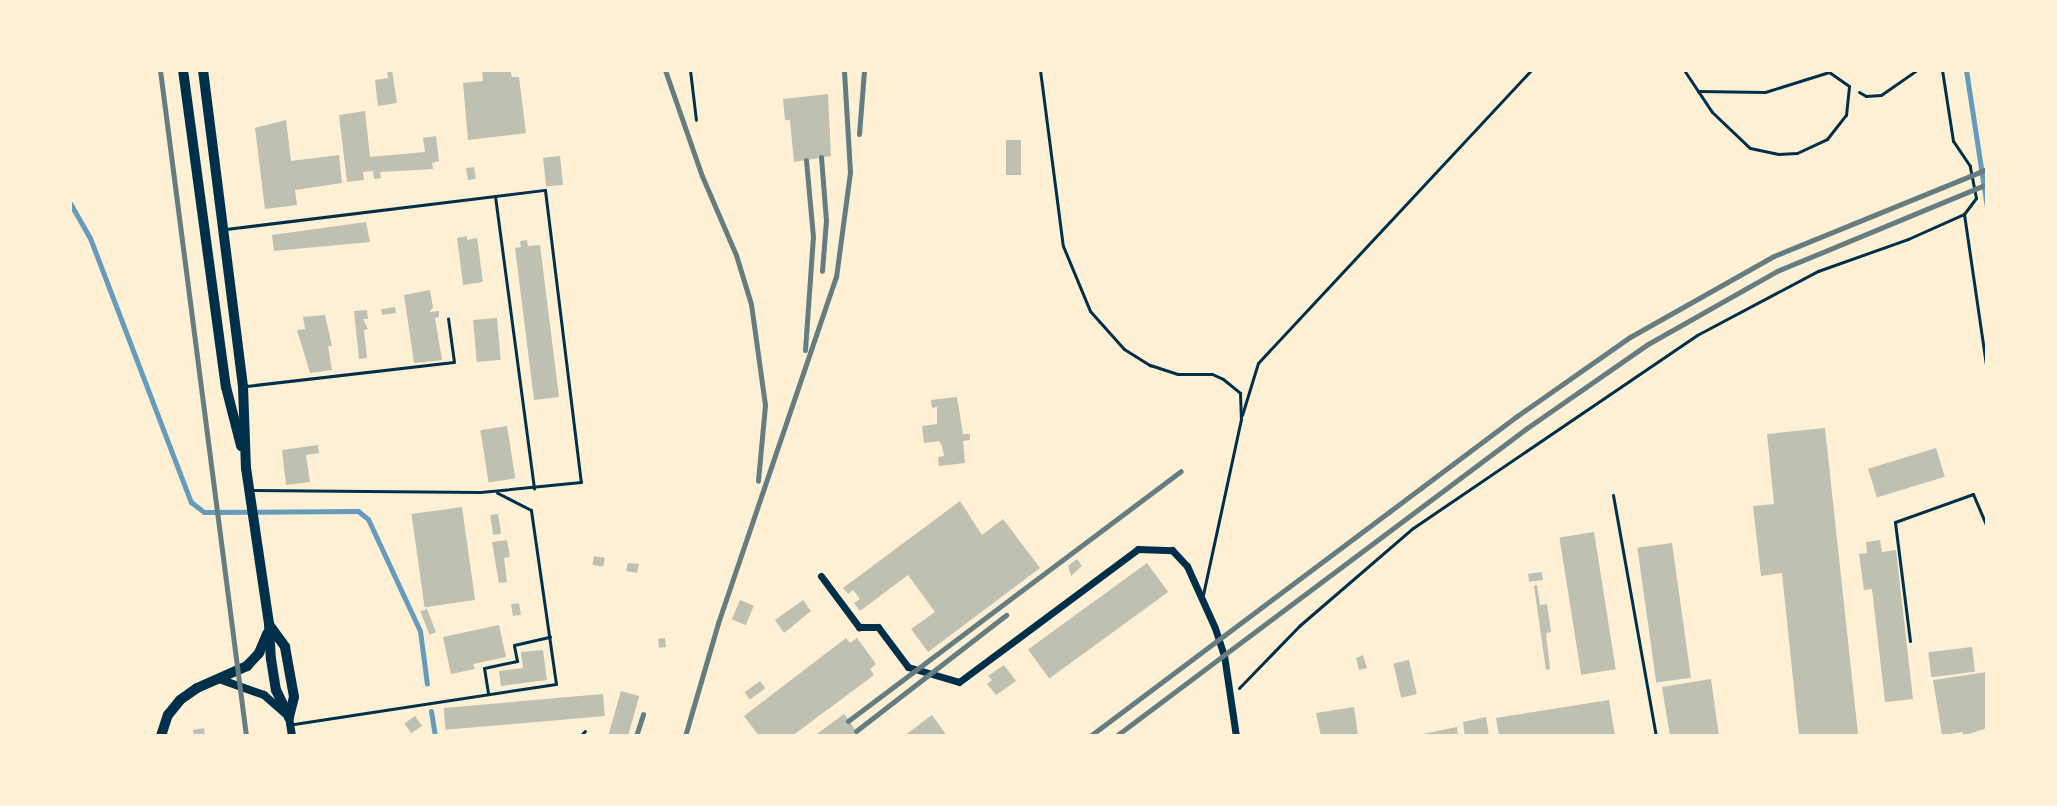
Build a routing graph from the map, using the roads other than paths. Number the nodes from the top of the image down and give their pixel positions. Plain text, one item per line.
1 (183, 70) edge
2 (203, 70) edge
3 (690, 70) edge
4 (1040, 70) edge
5 (1531, 70) edge
6 (1684, 70) edge
7 (1698, 91) junction
8 (696, 120) dead end
9 (495, 196) junction
10 (222, 229) junction
11 (448, 318) dead end
12 (243, 387) junction
13 (1241, 419) junction
14 (246, 468) junction
15 (534, 488) junction
16 (494, 492) junction
17 (250, 495) junction
18 (1613, 495) dead end
19 (1987, 527) edge
20 (821, 576) dead end
21 (1202, 599) junction
22 (269, 624) junction
23 (550, 637) junction
24 (1910, 641) dead end
25 (219, 679) junction
26 (488, 693) junction
27 (289, 721) junction
28 (585, 731) dead end
29 (161, 736) edge
30 (292, 736) edge
31 (580, 736) edge
32 (1236, 736) edge
33 (1656, 736) edge

1 - 14 main road
2 - 10 main road
3 - 8 lane
4 - 13 lane
5 - 13 lane
6 - 7 lane
7 - 7 lane
9 - 10 lane
9 - 15 lane
9 - 15 lane
10 - 12 main road
11 - 12 lane
12 - 14 main road
13 - 21 lane
14 - 17 main road
15 - 16 lane
16 - 17 lane
16 - 23 lane
17 - 22 main road
18 - 33 lane
19 - 24 lane
20 - 21 street
21 - 32 street
22 - 25 main road
22 - 27 main road
22 - 27 main road
23 - 26 lane
23 - 26 lane
25 - 27 street
25 - 29 main road
26 - 27 lane
27 - 30 street
28 - 31 lane

